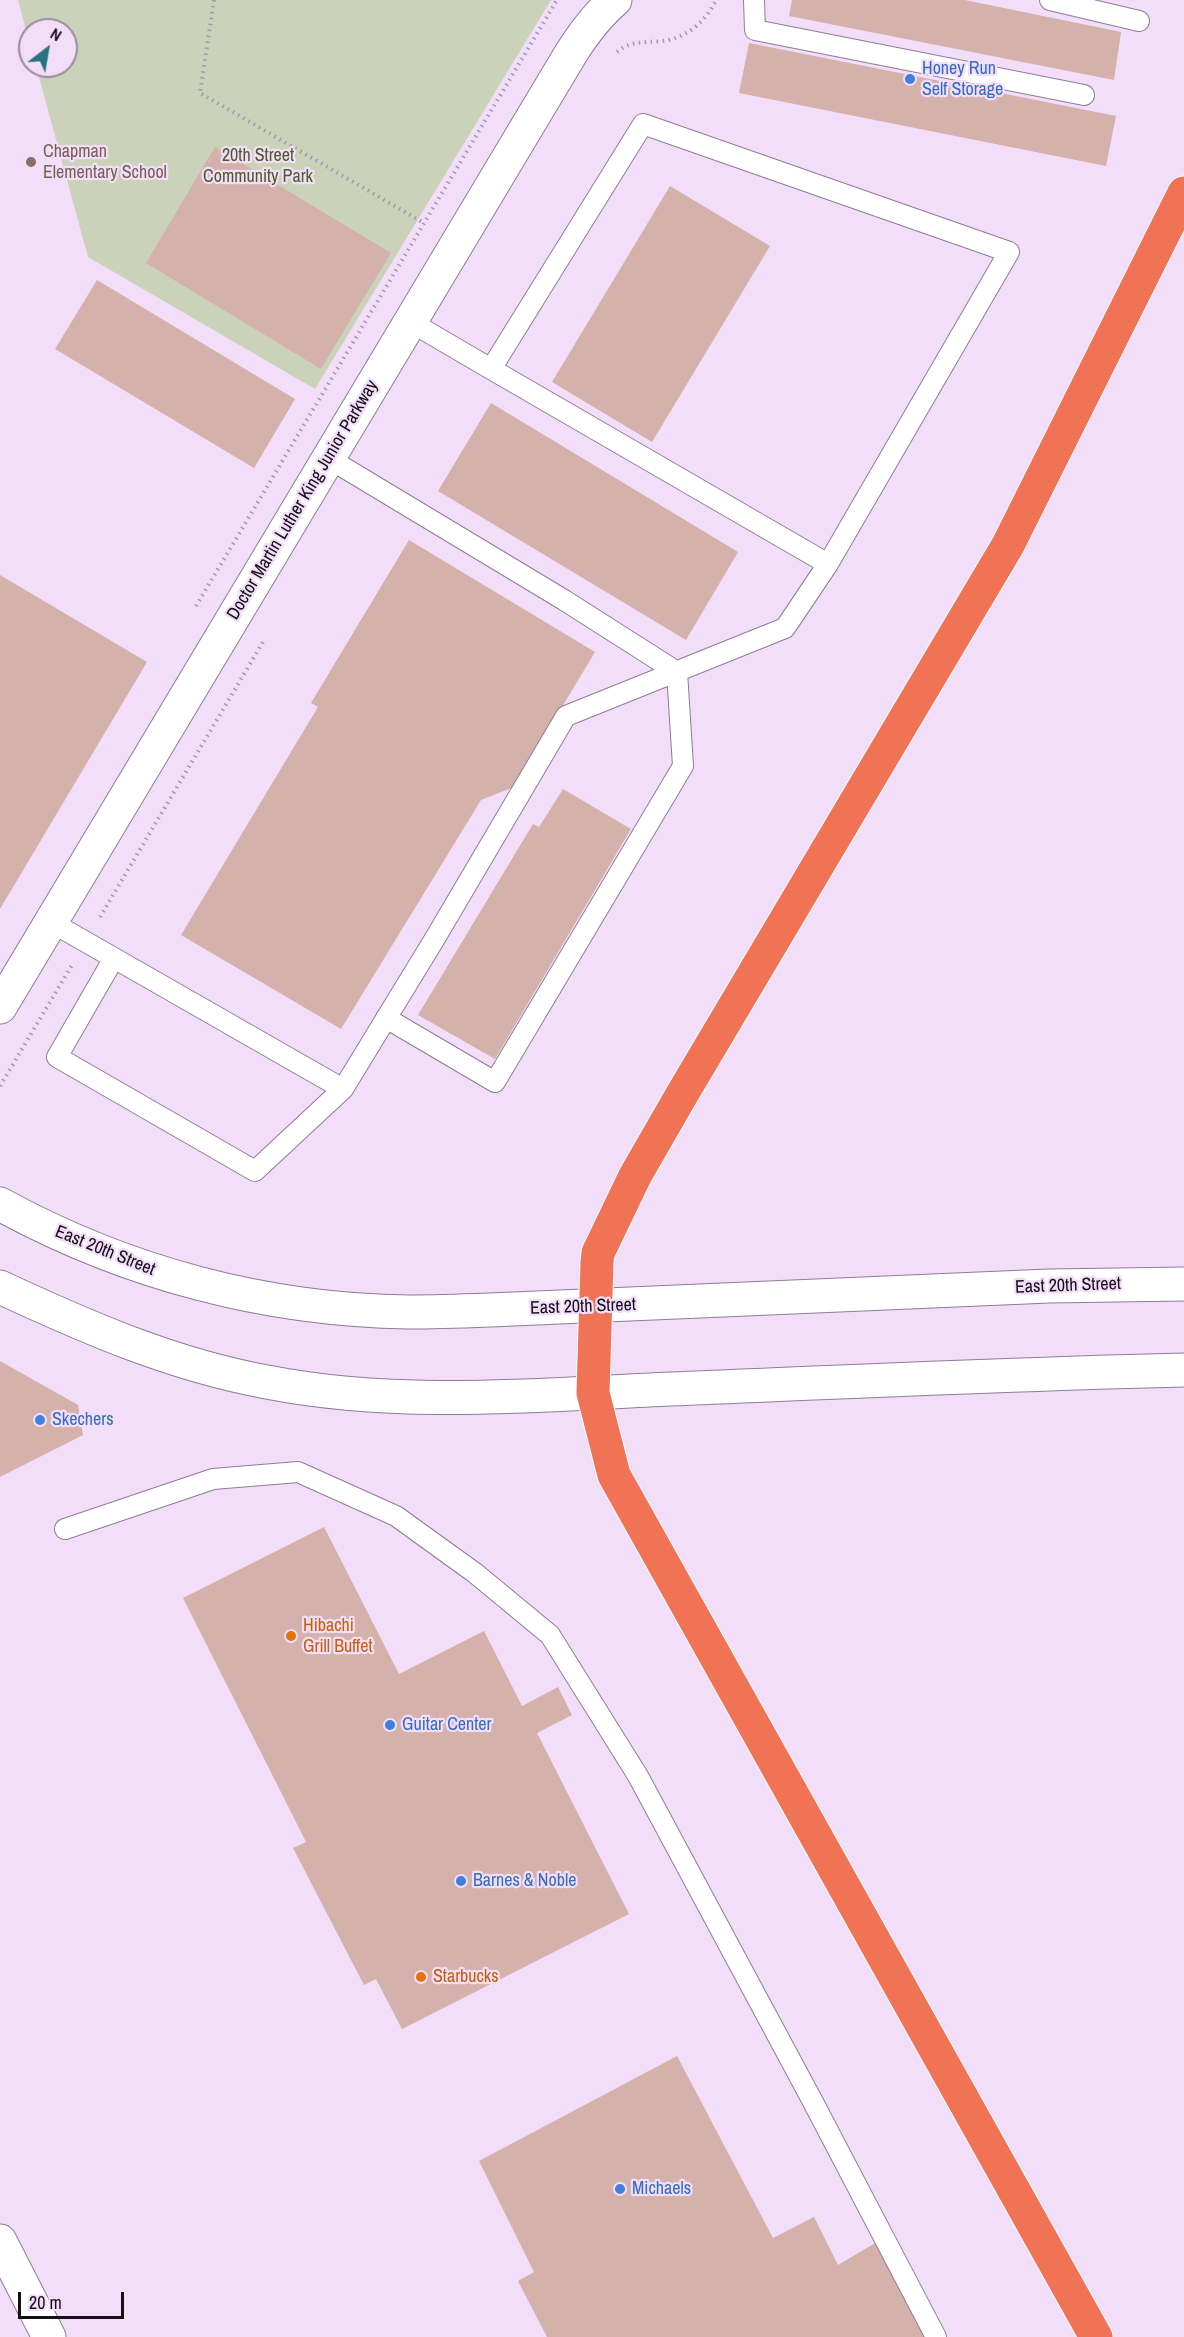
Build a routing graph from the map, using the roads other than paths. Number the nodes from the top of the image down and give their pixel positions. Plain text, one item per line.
1 (615, 0) edge
2 (754, 0) edge
3 (1050, 0) edge
4 (1139, 21) dead end
5 (1084, 95) dead end
6 (1184, 193) edge
7 (409, 321) junction
8 (491, 369) junction
9 (328, 458) junction
10 (828, 564) junction
11 (677, 672) junction
12 (51, 922) junction
13 (114, 958) junction
14 (0, 1007) edge
15 (386, 1018) junction
16 (343, 1089) junction
17 (0, 1204) edge
18 (1184, 1284) edge
19 (0, 1287) edge
20 (596, 1306) junction
21 (1184, 1370) edge
22 (593, 1393) junction
23 (65, 1529) dead end
24 (0, 2241) edge
25 (50, 2337) edge
26 (936, 2337) edge
27 (1096, 2337) edge

1 - 7 street, Doctor Martin Luther King Junior Parkway
2 - 5 lane
3 - 4 lane
6 - 20 highway
7 - 8 lane
7 - 9 street, Doctor Martin Luther King Junior Parkway
8 - 10 lane
8 - 10 lane
9 - 11 lane
9 - 12 street, Doctor Martin Luther King Junior Parkway
10 - 11 lane
11 - 15 lane
11 - 15 lane
12 - 13 lane
12 - 14 street, Doctor Martin Luther King Junior Parkway
13 - 16 lane
13 - 16 lane
15 - 16 lane
17 - 20 street, East 20th Street
18 - 20 street, East 20th Street
19 - 22 street
20 - 22 highway
21 - 22 street
22 - 27 highway
23 - 26 lane
24 - 25 street

